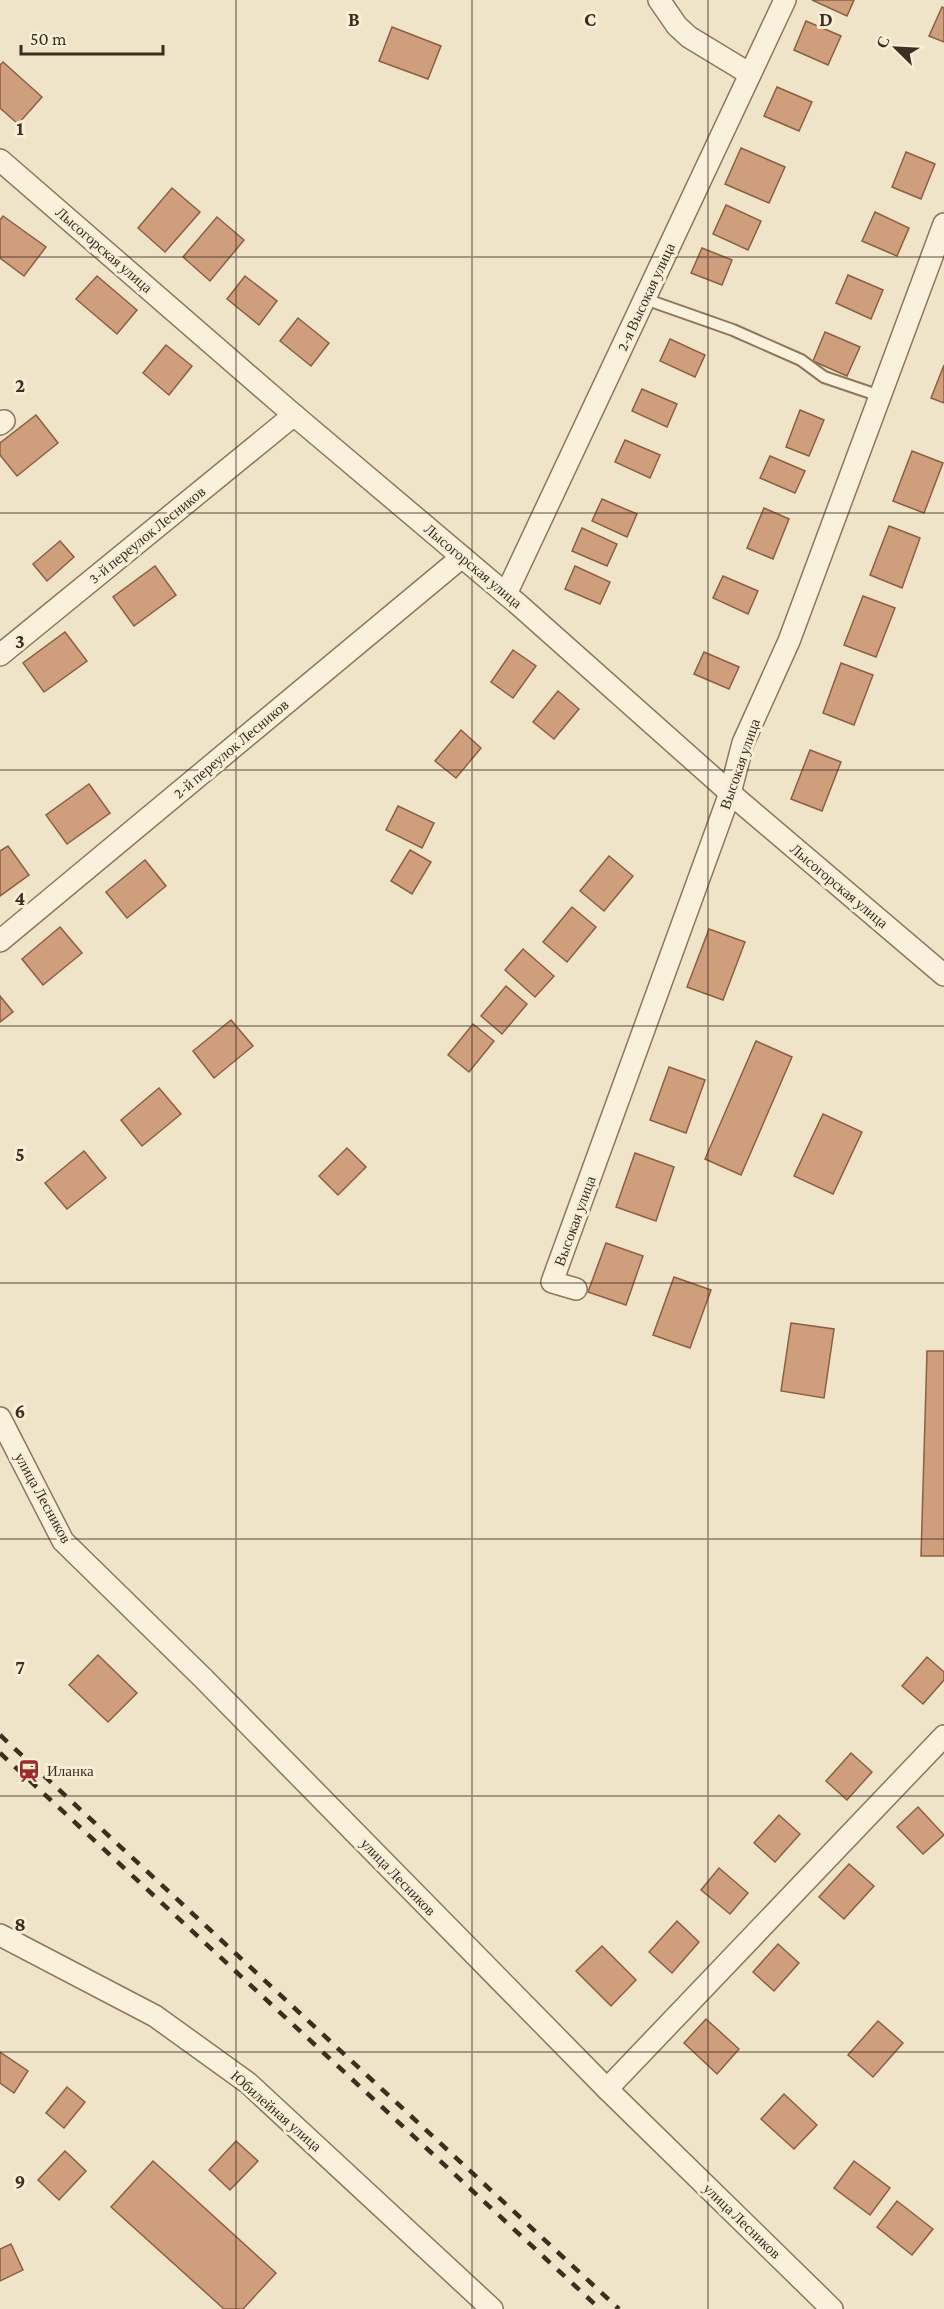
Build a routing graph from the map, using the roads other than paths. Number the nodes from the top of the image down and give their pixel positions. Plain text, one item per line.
1 (659, 0) edge
2 (785, 0) edge
3 (750, 74) junction
4 (0, 160) edge
5 (944, 224) edge
6 (645, 299) junction
7 (880, 396) junction
8 (294, 415) junction
9 (462, 557) junction
10 (506, 594) junction
11 (0, 655) edge
12 (730, 794) junction
13 (0, 941) edge
14 (944, 975) edge
15 (576, 1289) dead end
16 (0, 1418) edge
17 (944, 1736) edge
18 (0, 1935) edge
19 (607, 2089) junction
20 (492, 2309) edge
21 (832, 2309) edge

1 - 3 street
2 - 3 street, 2-я Высокая улица
3 - 6 street, 2-я Высокая улица
4 - 8 street, Лысогорская улица
5 - 7 street, Высокая улица
6 - 7 lane
6 - 10 street, 2-я Высокая улица
7 - 12 street, Высокая улица
8 - 9 street, Лысогорская улица
8 - 11 street, 3-й переулок Лесников
9 - 10 street, Лысогорская улица
9 - 13 street, 2-й переулок Лесников
10 - 12 street, Лысогорская улица
12 - 14 street, Лысогорская улица
12 - 15 street, Высокая улица
16 - 19 street, улица Лесников
17 - 19 street
18 - 20 street, Юбилейная улица
19 - 21 street, улица Лесников

